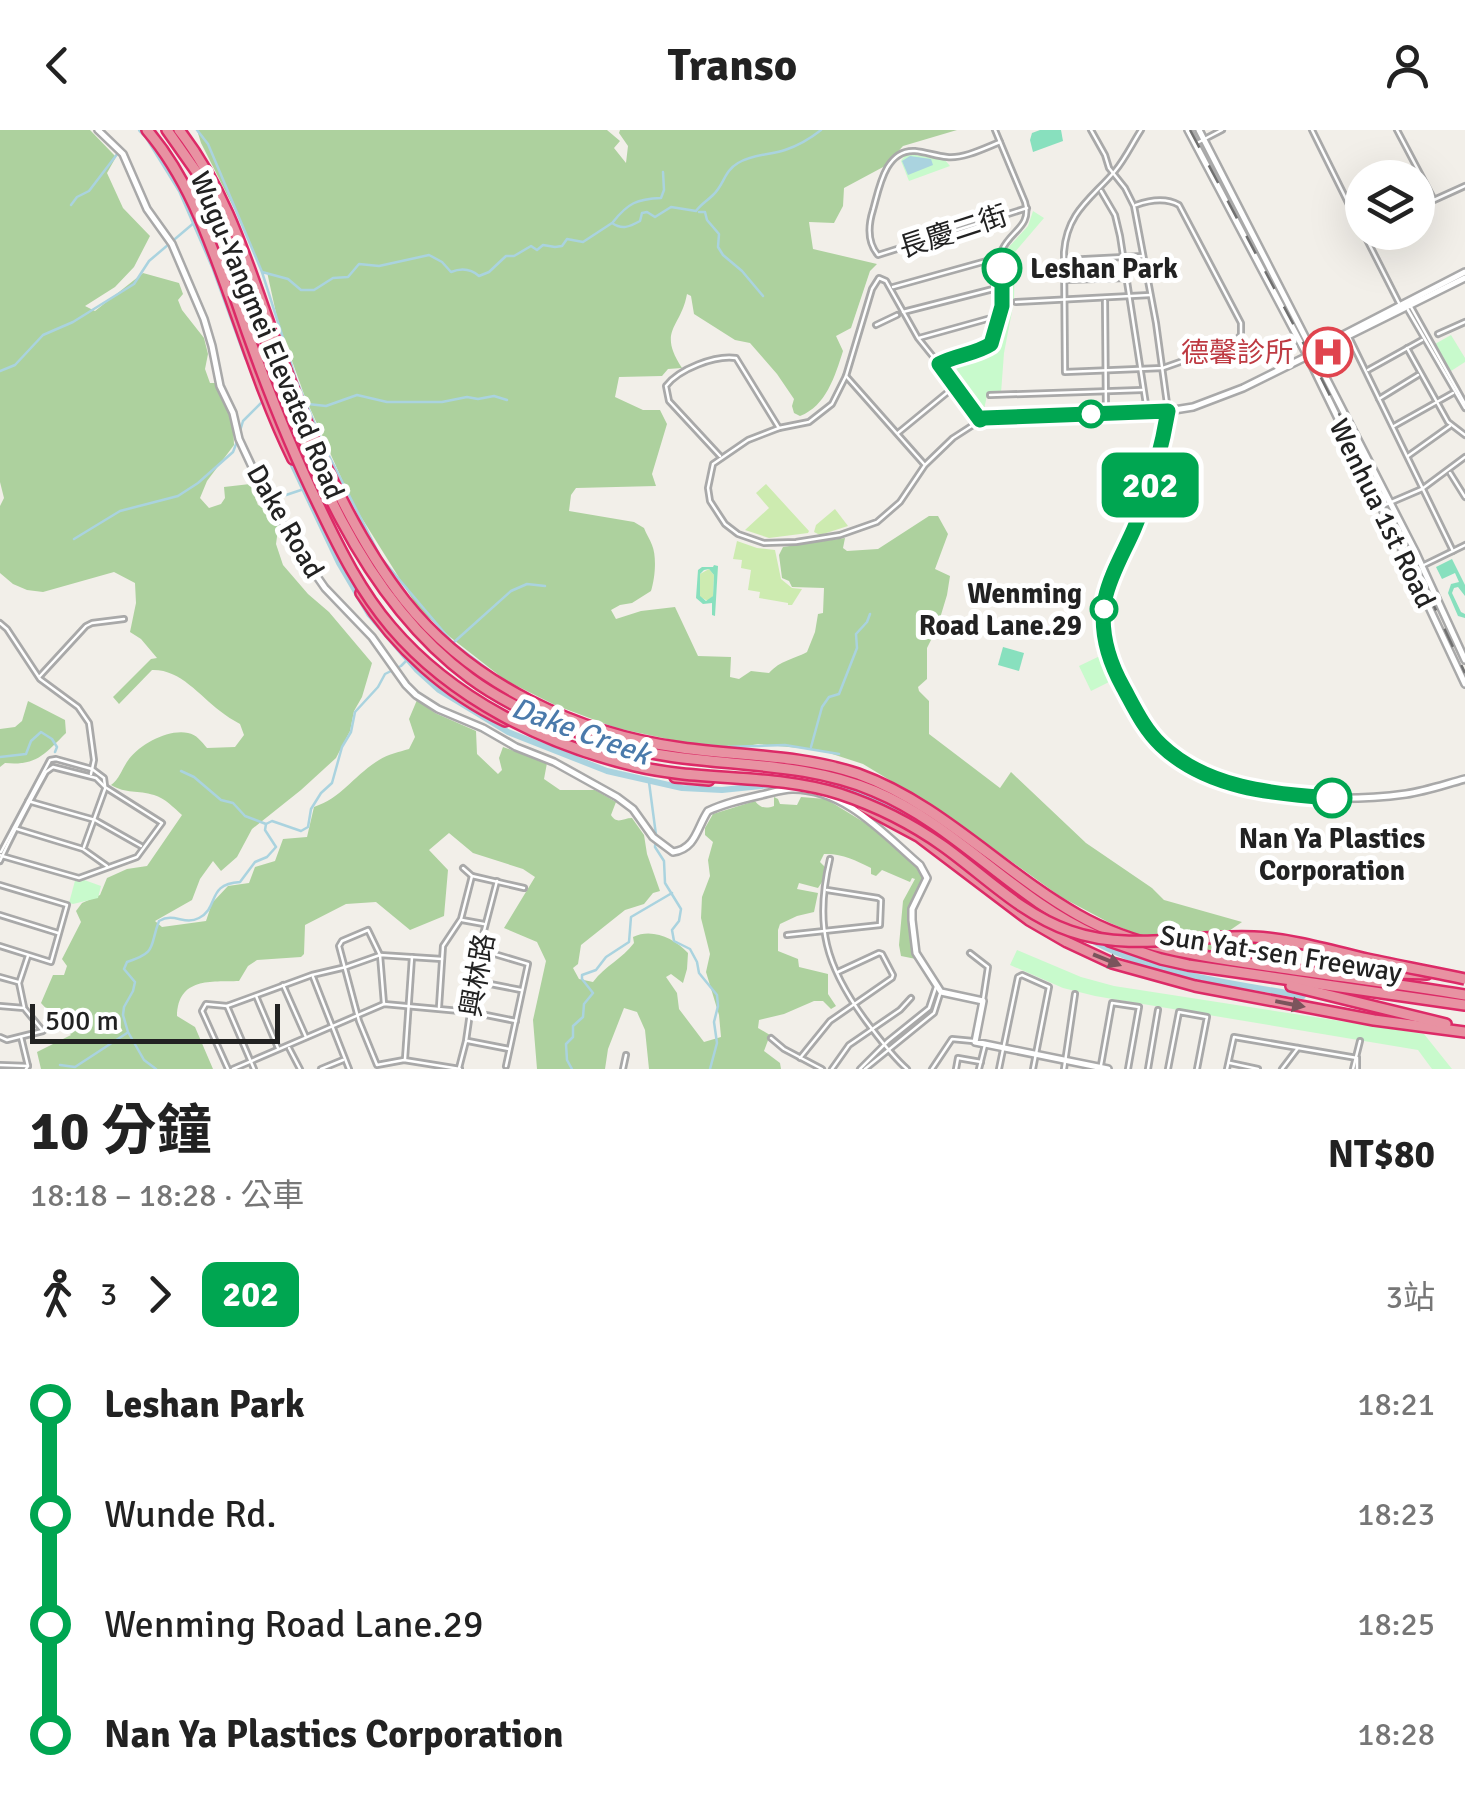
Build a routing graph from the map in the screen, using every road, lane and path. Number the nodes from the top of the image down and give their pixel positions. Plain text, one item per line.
1 (98, 130) edge
2 (150, 130) edge
3 (167, 130) edge
4 (180, 130) edge
5 (995, 130) edge
6 (1091, 130) edge
7 (1140, 130) edge
8 (1188, 130) edge
9 (1199, 130) edge
10 (1222, 130) edge
11 (1312, 130) edge
12 (1397, 130) edge
13 (1205, 139) junction
14 (1000, 142) junction
15 (1197, 143) junction
16 (1113, 173) junction
17 (1465, 186) edge
18 (1099, 188) junction
19 (1345, 196) edge
20 (1134, 206) junction
21 (1027, 208) junction
22 (1373, 250) edge
23 (1144, 256) junction
24 (1002, 257) junction
25 (1124, 258) junction
26 (1064, 260) junction
27 (1465, 275) edge
28 (1127, 278) junction
29 (1064, 280) junction
30 (1002, 286) junction
31 (890, 288) junction
32 (1151, 295) junction
33 (1105, 298) junction
34 (1130, 298) junction
35 (1064, 300) junction
36 (1016, 302) dead end
37 (1405, 306) junction
38 (903, 312) junction
39 (898, 316) dead end
40 (1000, 316) junction
41 (1465, 322) edge
42 (876, 325) dead end
43 (1438, 334) dead end
44 (1349, 337) junction
45 (918, 338) junction
46 (1426, 338) junction
47 (1407, 348) junction
48 (1314, 351) junction
49 (1308, 357) junction
50 (939, 364) junction
51 (1140, 368) junction
52 (1163, 368) junction
53 (1106, 370) junction
54 (1365, 372) junction
55 (1420, 374) junction
56 (846, 376) junction
57 (956, 385) junction
58 (1143, 390) junction
59 (1106, 392) junction
60 (1454, 392) junction
61 (990, 395) dead end
62 (1380, 400) junction
63 (1436, 403) junction
64 (1465, 406) edge
65 (1168, 411) junction
66 (1147, 413) junction
67 (1106, 414) junction
68 (980, 420) junction
69 (1452, 425) junction
70 (1393, 426) junction
71 (779, 428) junction
72 (897, 434) junction
73 (1465, 435) edge
74 (1408, 456) junction
75 (722, 457) junction
76 (1465, 458) edge
77 (925, 465) junction
78 (1448, 471) junction
79 (1422, 488) junction
80 (1465, 497) edge
81 (1390, 502) junction
82 (1380, 506) junction
83 (1465, 545) edge
84 (1453, 551) junction
85 (1422, 566) junction
86 (124, 619) dead end
87 (0, 623) edge
88 (1465, 660) edge
89 (38, 678) junction
90 (1465, 684) edge
91 (92, 769) junction
92 (90, 776) junction
93 (1465, 778) edge
94 (105, 787) junction
95 (28, 802) junction
96 (95, 820) junction
97 (14, 828) junction
98 (144, 848) junction
99 (83, 849) junction
100 (1, 856) edge
101 (830, 859) dead end
102 (109, 868) junction
103 (463, 868) dead end
104 (472, 876) junction
105 (497, 880) junction
106 (0, 884) edge
107 (524, 888) dead end
108 (825, 890) junction
109 (0, 915) edge
110 (461, 920) junction
111 (486, 924) junction
112 (824, 930) junction
113 (59, 934) junction
114 (787, 935) dead end
115 (0, 946) edge
116 (479, 950) junction
117 (970, 953) dead end
118 (28, 955) junction
119 (380, 955) junction
120 (412, 957) junction
121 (442, 958) junction
122 (1248, 964) junction
123 (346, 968) junction
124 (312, 974) junction
125 (836, 974) junction
126 (1240, 974) junction
127 (1465, 976) edge
128 (0, 977) edge
129 (474, 980) junction
130 (19, 982) junction
131 (283, 985) junction
132 (938, 989) junction
133 (523, 990) junction
134 (1075, 994) dead end
135 (256, 995) junction
136 (1465, 995) edge
137 (912, 998) dead end
138 (983, 1001) junction
139 (384, 1004) junction
140 (408, 1005) junction
141 (854, 1005) junction
142 (1465, 1005) edge
143 (0, 1006) edge
144 (227, 1006) junction
145 (24, 1008) junction
146 (440, 1008) junction
147 (1158, 1010) dead end
148 (471, 1012) junction
149 (359, 1015) junction
150 (918, 1016) junction
151 (516, 1022) junction
152 (922, 1022) junction
153 (332, 1026) junction
154 (872, 1028) junction
155 (1464, 1030) edge
156 (22, 1037) junction
157 (0, 1038) edge
158 (306, 1038) junction
159 (771, 1038) dead end
160 (466, 1041) junction
161 (1360, 1041) dead end
162 (975, 1042) junction
163 (985, 1044) junction
164 (289, 1047) junction
165 (886, 1047) junction
166 (1299, 1047) junction
167 (1004, 1048) junction
168 (279, 1050) junction
169 (510, 1050) junction
170 (1035, 1054) junction
171 (626, 1055) dead end
172 (800, 1058) junction
173 (1356, 1058) junction
174 (344, 1059) junction
175 (251, 1060) junction
176 (404, 1060) junction
177 (981, 1062) junction
178 (1228, 1062) junction
179 (901, 1064) junction
180 (0, 1065) edge
181 (1064, 1065) edge
182 (506, 1066) dead end
183 (27, 1067) edge
184 (1104, 1068) edge
185 (231, 1069) edge
186 (254, 1069) edge
187 (300, 1069) edge
188 (321, 1069) edge
189 (349, 1069) edge
190 (459, 1069) edge
191 (623, 1069) edge
192 (822, 1069) edge
193 (832, 1069) edge
194 (862, 1069) edge
195 (897, 1069) edge
196 (907, 1069) edge
197 (932, 1069) edge
198 (956, 1069) edge
199 (979, 1069) edge
200 (999, 1069) edge
201 (1033, 1069) edge
202 (1128, 1069) edge
203 (1148, 1069) edge
204 (1168, 1069) edge
205 (1197, 1069) edge
206 (1226, 1069) edge
207 (1258, 1069) edge
208 (1282, 1069) edge
209 (1355, 1069) edge

1 - 132 street, Dake Road
2 - 127 highway, Wugu-Yangmei Elevated Road, bridge
2 -> 155 highway, Wugu-Yangmei Elevated Road, bridge
3 - 126 highway, Sun Yat-sen Freeway
4 - 122 highway, Sun Yat-sen Freeway
5 - 14 street
6 - 16 street
7 - 16 street
8 - 15 street, Wenhua 1st Road
9 - 13 street, Wenhua 1st Road
10 - 13 street
11 - 19 street
12 - 17 street
13 - 15 street
13 - 48 street, Wenhua 1st Road
14 - 21 street
14 - 21 street, 長慶二街
15 - 49 street, Wenhua 1st Road
16 - 18 street
16 - 20 street
18 - 25 street
18 - 26 street
20 - 23 street
20 - 52 street
21 - 24 street
22 - 37 street
23 - 25 street
23 - 32 street
24 - 30 street
24 - 31 street
25 - 26 street
25 - 28 street
26 - 29 street
27 - 37 street
28 - 29 street
28 - 34 street
29 - 35 street
30 - 38 street
30 - 40 street
31 - 38 street
31 - 56 street
32 - 34 street
32 - 52 street
33 - 34 street
33 - 35 street
33 - 53 street
34 - 51 street
35 - 36 street
35 - 53 street
37 - 44 street
37 - 46 street
37 - 48 street
38 - 45 street
39 - 42 street
40 - 45 street
40 - 50 street
41 - 43 street
44 - 48 street
44 - 54 street
45 - 50 street
46 - 47 street
46 - 60 street
46 - 64 street
47 - 54 street
47 - 55 street
48 - 49 street
48 - 81 street, Wenhua 1st Road
49 - 65 street
49 - 82 street, Wenhua 1st Road
50 - 57 street
51 - 52 street
51 - 53 street
51 - 58 street
52 - 65 street
53 - 59 street
54 - 62 street
55 - 62 street
55 - 63 street
56 - 71 street
56 - 72 street
57 - 68 street
57 - 72 street
58 - 59 street
58 - 66 street
59 - 61 street
59 - 67 street
60 - 63 street
60 - 64 street
62 - 70 street
63 - 69 street
63 - 70 street
65 - 66 street
65 - 93 street
66 - 67 street
67 - 68 street
68 - 77 street
69 - 73 street
69 - 74 street
70 - 74 street
71 - 75 street
71 - 75 street
72 - 77 street
74 - 79 street
75 - 77 street
76 - 78 street
78 - 79 street
78 - 80 street
79 - 81 street
79 - 84 street
81 - 82 street
81 - 85 street, Wenhua 1st Road
82 - 90 street, Wenhua 1st Road
83 - 84 street
84 - 85 street
85 - 88 street, Wenhua 1st Road
86 - 89 street
87 - 89 street
89 - 91 street
91 - 92 street
91 - 94 street
91 - 95 street
92 - 94 street
92 - 95 street
94 - 96 street
94 - 98 street
95 - 96 street
95 - 97 street
96 - 98 street
96 - 99 street
97 - 99 street
97 - 100 street
98 - 102 street
99 - 102 street
100 - 102 street
101 - 108 street
103 - 104 street
104 - 105 street
104 - 110 street
105 - 107 street
105 - 111 street, 興林路
106 - 113 street
108 - 112 street
108 - 112 street
109 - 113 street
110 - 111 street
110 - 121 street
111 - 116 street, 興林路
112 - 114 street
112 - 125 street
113 - 118 street
115 - 118 street
116 - 129 street, 興林路
116 - 133 street
117 - 138 street
118 - 130 street
119 - 120 street
119 - 123 street
119 - 123 street
119 - 139 street
120 - 121 street
120 - 140 street
121 - 146 street
122 - 127 highway
122 - 136 highway, Sun Yat-sen Freeway
123 - 124 street
123 - 149 street
124 - 131 street
124 - 153 street
125 - 141 street
125 - 141 street
126 - 142 highway, Sun Yat-sen Freeway
126 - 155 highway
128 - 130 street
129 - 133 street
129 - 148 street, 興林路
130 - 145 street
131 - 135 street
131 - 158 street
132 - 138 street
132 - 150 street
132 - 152 street
133 - 151 street
134 - 181 street
135 - 144 street
135 - 168 street
137 - 154 street
138 - 162 street
139 - 140 street
139 - 149 street
140 - 146 street
140 - 176 street
141 - 154 street
141 - 172 street
143 - 145 street
144 - 175 street
144 - 185 street
145 - 156 street
146 - 148 street
147 - 203 street
148 - 151 street
148 - 160 street, 興林路
149 - 153 street
149 - 176 street
150 - 152 street
150 - 165 street
151 - 169 street
152 - 165 street
153 - 158 street
153 - 174 street
154 - 165 street
154 - 193 street
156 - 157 street
156 - 183 street
158 - 164 street
159 - 172 street
160 - 169 street
160 - 190 street, 興林路
161 - 173 street
162 - 163 street
162 - 197 street
163 - 167 street
163 - 177 street
164 - 168 street
164 - 187 street
165 - 179 street
165 - 194 street
166 - 173 street
166 - 178 street
166 - 208 street
167 - 170 street
167 - 170 street
167 - 200 street
168 - 175 street
169 - 182 street
170 - 181 street
170 - 201 street
171 - 191 street
172 - 192 street
173 - 209 street
174 - 188 street
174 - 189 street
175 - 185 street
175 - 186 street
176 - 190 street
177 - 198 street
177 - 199 street
178 - 206 street
178 - 207 street
179 - 195 street
179 - 196 street
180 - 183 street
181 - 184 street
184 - 202 street
204 - 205 street

